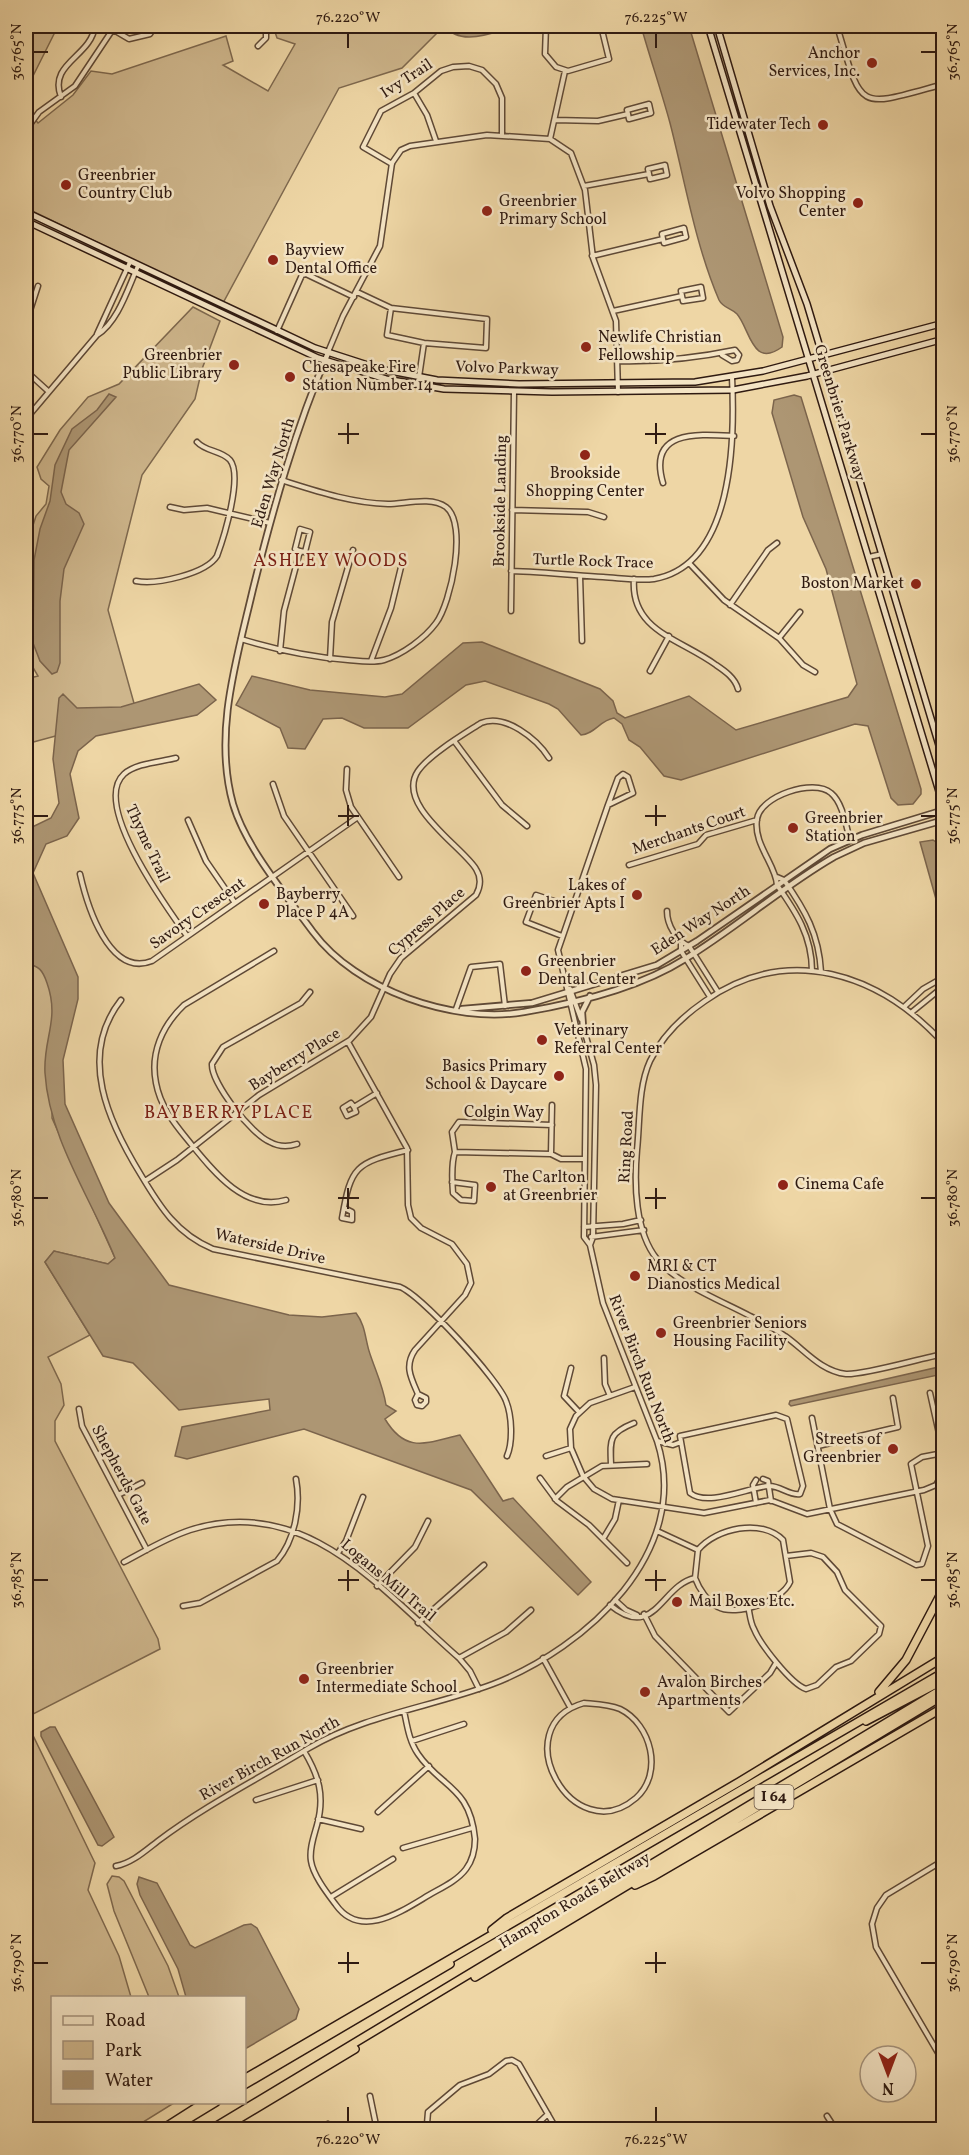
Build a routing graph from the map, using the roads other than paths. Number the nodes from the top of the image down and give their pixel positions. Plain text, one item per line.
1 (95, 26) edge
2 (155, 26) edge
3 (266, 26) edge
4 (546, 26) edge
5 (601, 26) edge
6 (708, 26) edge
7 (717, 26) edge
8 (837, 26) edge
9 (114, 27) edge
10 (258, 46) dead end
11 (565, 71) junction
12 (944, 84) edge
13 (414, 93) junction
14 (61, 97) junction
15 (628, 114) junction
16 (555, 120) junction
17 (26, 130) edge
18 (502, 136) junction
19 (550, 139) junction
20 (436, 141) junction
21 (392, 164) junction
22 (649, 174) junction
23 (584, 186) junction
24 (26, 212) edge
25 (26, 221) edge
26 (663, 239) junction
27 (592, 256) junction
28 (130, 262) junction
29 (138, 266) junction
30 (127, 269) junction
31 (135, 273) junction
32 (38, 286) dead end
33 (357, 292) junction
34 (682, 296) junction
35 (354, 297) junction
36 (391, 308) junction
37 (614, 311) junction
38 (944, 322) edge
39 (26, 323) edge
40 (277, 331) junction
41 (97, 335) junction
42 (944, 339) edge
43 (424, 343) junction
44 (328, 353) junction
45 (722, 355) dead end
46 (822, 355) junction
47 (809, 359) junction
48 (324, 360) junction
49 (617, 361) junction
50 (26, 371) edge
51 (826, 371) junction
52 (814, 374) junction
53 (419, 377) junction
54 (732, 377) junction
55 (617, 384) junction
56 (733, 390) junction
57 (48, 391) junction
58 (514, 392) junction
59 (618, 392) junction
60 (26, 419) edge
61 (734, 436) junction
62 (197, 442) dead end
63 (281, 480) junction
64 (663, 483) dead end
65 (170, 507) dead end
66 (512, 510) junction
67 (228, 513) junction
68 (604, 517) dead end
69 (270, 523) junction
70 (777, 543) dead end
71 (880, 546) junction
72 (867, 549) junction
73 (353, 550) dead end
74 (300, 551) junction
75 (882, 554) junction
76 (869, 557) junction
77 (402, 563) dead end
78 (689, 563) junction
79 (512, 571) junction
80 (580, 576) junction
81 (634, 579) junction
82 (136, 581) dead end
83 (730, 605) junction
84 (512, 611) dead end
85 (800, 612) dead end
86 (669, 636) junction
87 (779, 638) junction
88 (241, 639) junction
89 (582, 641) dead end
90 (280, 651) junction
91 (330, 659) junction
92 (372, 662) junction
93 (650, 671) dead end
94 (815, 672) dead end
95 (738, 689) dead end
96 (455, 742) junction
97 (176, 758) dead end
98 (549, 758) dead end
99 (944, 762) edge
100 (347, 769) dead end
101 (273, 784) dead end
102 (608, 805) junction
103 (944, 809) edge
104 (358, 817) junction
105 (189, 820) dead end
106 (757, 820) junction
107 (944, 820) edge
108 (527, 826) dead end
109 (850, 840) junction
110 (308, 852) junction
111 (629, 865) dead end
112 (80, 874) dead end
113 (274, 876) junction
114 (399, 877) dead end
115 (777, 877) junction
116 (784, 879) junction
117 (777, 885) junction
118 (789, 886) junction
119 (782, 891) junction
120 (235, 903) junction
121 (572, 907) junction
122 (667, 910) dead end
123 (353, 916) dead end
124 (187, 936) junction
125 (562, 936) junction
126 (681, 943) junction
127 (689, 946) junction
128 (274, 951) dead end
129 (681, 951) junction
130 (694, 954) junction
131 (686, 959) junction
132 (812, 971) junction
133 (821, 972) junction
134 (944, 976) edge
135 (944, 986) edge
136 (384, 987) junction
137 (310, 992) dead end
138 (718, 992) junction
139 (570, 993) junction
140 (590, 996) junction
141 (710, 998) junction
142 (575, 999) junction
143 (121, 1000) dead end
144 (569, 1001) junction
145 (905, 1006) junction
146 (505, 1007) junction
147 (456, 1009) junction
148 (912, 1011) junction
149 (583, 1026) junction
150 (348, 1042) junction
151 (944, 1044) edge
152 (377, 1093) junction
153 (552, 1105) dead end
154 (354, 1107) dead end
155 (238, 1111) junction
156 (552, 1125) junction
157 (297, 1144) dead end
158 (193, 1147) junction
159 (408, 1150) junction
160 (455, 1152) junction
161 (551, 1154) junction
162 (584, 1159) junction
163 (145, 1181) junction
164 (452, 1182) junction
165 (286, 1200) dead end
166 (344, 1208) dead end
167 (641, 1220) junction
168 (584, 1227) junction
169 (593, 1227) junction
170 (644, 1230) junction
171 (584, 1237) junction
172 (593, 1237) junction
173 (590, 1245) junction
174 (441, 1322) junction
175 (944, 1354) edge
176 (604, 1358) dead end
177 (571, 1368) dead end
178 (635, 1388) junction
179 (930, 1393) dead end
180 (418, 1394) dead end
181 (610, 1396) junction
182 (893, 1398) dead end
183 (79, 1409) dead end
184 (579, 1412) junction
185 (812, 1418) dead end
186 (634, 1424) dead end
187 (657, 1441) junction
188 (681, 1442) junction
189 (818, 1446) junction
190 (571, 1448) junction
191 (943, 1455) edge
192 (507, 1456) dead end
193 (546, 1456) dead end
194 (611, 1464) junction
195 (647, 1464) dead end
196 (944, 1471) edge
197 (583, 1476) junction
198 (540, 1478) dead end
199 (296, 1479) dead end
200 (763, 1479) dead end
201 (756, 1480) dead end
202 (142, 1483) dead end
203 (769, 1486) junction
204 (753, 1489) junction
205 (915, 1491) junction
206 (118, 1495) junction
207 (363, 1497) dead end
208 (555, 1499) junction
209 (619, 1500) junction
210 (771, 1501) junction
211 (756, 1503) junction
212 (663, 1506) junction
213 (830, 1509) junction
214 (428, 1521) dead end
215 (292, 1530) junction
216 (657, 1531) junction
217 (603, 1539) junction
218 (147, 1550) junction
219 (698, 1550) junction
220 (338, 1553) junction
221 (786, 1556) junction
222 (124, 1562) dead end
223 (627, 1563) dead end
224 (484, 1565) dead end
225 (695, 1578) junction
226 (377, 1586) junction
227 (944, 1588) edge
228 (615, 1600) junction
229 (610, 1605) junction
230 (183, 1606) dead end
231 (748, 1606) junction
232 (531, 1610) dead end
233 (644, 1614) junction
234 (418, 1623) junction
235 (944, 1657) edge
236 (459, 1658) junction
237 (543, 1658) junction
238 (776, 1663) junction
239 (944, 1672) edge
240 (944, 1680) edge
241 (944, 1688) edge
242 (479, 1689) junction
243 (944, 1695) edge
244 (570, 1707) junction
245 (944, 1708) edge
246 (854, 1710) junction
247 (404, 1711) junction
248 (464, 1724) dead end
249 (842, 1731) junction
250 (412, 1741) junction
251 (304, 1752) junction
252 (429, 1766) junction
253 (318, 1780) junction
254 (256, 1800) dead end
255 (378, 1812) dead end
256 (318, 1819) junction
257 (472, 1828) junction
258 (362, 1829) dead end
259 (403, 1848) dead end
260 (393, 1859) dead end
261 (944, 1860) edge
262 (116, 1866) dead end
263 (331, 1897) junction
264 (605, 1899) junction
265 (514, 1921) junction
266 (477, 1943) junction
267 (944, 2063) edge
268 (246, 2078) edge
269 (246, 2084) edge
270 (370, 2096) dead end
271 (203, 2104) edge
272 (214, 2104) edge
273 (548, 2114) junction
274 (827, 2116) dead end
275 (327, 2124) dead end
276 (160, 2130) edge
277 (170, 2130) edge
278 (210, 2130) edge
279 (220, 2130) edge
280 (336, 2130) edge
281 (380, 2130) edge
282 (430, 2130) edge
283 (531, 2130) edge
284 (556, 2130) edge
285 (836, 2130) edge

1 - 14 street
2 - 9 street
3 - 10 street
4 - 11 street
5 - 11 street
6 - 47 main road, Greenbrier Parkway
7 - 46 main road, Greenbrier Parkway
8 - 12 street
9 - 14 street
11 - 16 street
13 - 18 street, Ivy Trail
13 - 20 street
13 - 21 street, Ivy Trail
14 - 17 street
15 - 15 street
15 - 16 street
16 - 19 street
18 - 19 street
18 - 20 street
19 - 23 street
20 - 21 street
21 - 33 street
22 - 22 street
22 - 23 street
23 - 27 street
24 - 28 main road, Volvo Parkway
25 - 30 main road, Volvo Parkway
26 - 26 street
26 - 27 street
27 - 37 street
28 - 29 main road, Volvo Parkway
28 - 30 street
29 - 31 street
29 - 40 main road, Volvo Parkway
30 - 31 main road, Volvo Parkway
30 - 41 street
31 - 41 street
31 - 48 main road, Volvo Parkway
32 - 39 street
33 - 35 street
33 - 36 street
34 - 34 street
34 - 37 street
35 - 40 street
35 - 44 street
36 - 43 street
36 - 43 street
37 - 49 street
38 - 46 main road, Volvo Parkway
40 - 44 main road, Volvo Parkway
41 - 57 street
42 - 51 main road, Volvo Parkway
43 - 53 street
44 - 48 street, Eden Way North
44 - 53 main road, Volvo Parkway
45 - 49 street
46 - 47 main road, Volvo Parkway
46 - 51 main road, Greenbrier Parkway
47 - 52 main road, Greenbrier Parkway
47 - 54 main road, Volvo Parkway
48 - 58 main road, Volvo Parkway
48 - 63 street, Eden Way North
49 - 55 street
50 - 57 street
51 - 52 main road, Volvo Parkway
51 - 71 main road, Greenbrier Parkway
52 - 56 main road, Volvo Parkway
52 - 72 main road, Greenbrier Parkway
53 - 55 main road, Volvo Parkway
54 - 55 main road, Volvo Parkway
54 - 56 street, Turtle Rock Trace
55 - 59 street
56 - 59 main road, Volvo Parkway
56 - 61 street, Turtle Rock Trace
57 - 60 street
58 - 59 main road, Volvo Parkway
58 - 66 street, Brookside Landing
61 - 64 street
61 - 78 street, Turtle Rock Trace
62 - 67 street
63 - 69 street, Eden Way North
63 - 92 street
65 - 67 street
66 - 68 street
66 - 79 street, Brookside Landing
67 - 69 street
67 - 82 street
69 - 88 street, Eden Way North
70 - 83 street
71 - 72 street
71 - 75 main road, Greenbrier Parkway
72 - 76 main road, Greenbrier Parkway
73 - 91 street
74 - 74 street
74 - 90 street
75 - 76 street
75 - 99 main road, Greenbrier Parkway
76 - 103 main road, Greenbrier Parkway
77 - 92 street
78 - 81 street, Turtle Rock Trace
78 - 83 street
79 - 80 street, Turtle Rock Trace
79 - 84 street, Brookside Landing
80 - 81 street, Turtle Rock Trace
80 - 89 street
81 - 86 street
83 - 87 street
85 - 87 street
86 - 93 street
86 - 95 street
87 - 94 street
88 - 90 street
88 - 113 street, Eden Way North
90 - 91 street
91 - 92 street
96 - 98 street, Cypress Place
96 - 108 street
96 - 136 street, Cypress Place
97 - 124 street, Thyme Trail
100 - 104 street
101 - 110 street
102 - 102 street
102 - 121 street
103 - 109 street, Eden Way North
104 - 110 street, Savory Crescent
104 - 114 street
105 - 120 street
106 - 109 street
106 - 111 street, Merchants Court
106 - 115 street
107 - 118 street, Eden Way North
109 - 116 street, Eden Way North
110 - 113 street, Savory Crescent
110 - 123 street
112 - 124 street, Savory Crescent
113 - 120 street, Savory Crescent
113 - 136 street, Eden Way North
115 - 116 street
115 - 117 street
116 - 117 street, Eden Way North
116 - 118 street
117 - 119 street
117 - 127 street, Eden Way North
118 - 119 street, Eden Way North
118 - 133 street
119 - 130 street, Eden Way North
119 - 132 street
120 - 124 street, Savory Crescent
121 - 125 street
121 - 125 street
122 - 126 street
125 - 139 street
126 - 127 street
126 - 129 street
127 - 129 street, Eden Way North
127 - 130 street
128 - 158 street
129 - 131 street
129 - 139 street, Eden Way North
130 - 131 street, Eden Way North
130 - 138 street
131 - 140 street, Eden Way North
131 - 141 street
132 - 133 street, Ring Road
132 - 138 street, Ring Road
133 - 145 street, Ring Road
134 - 145 street
135 - 148 street
136 - 147 street, Eden Way North
136 - 150 street, Bayberry Place
137 - 155 street
138 - 141 street, Ring Road
139 - 142 street
139 - 144 street
139 - 146 street, Eden Way North
140 - 142 street, Eden Way North
140 - 149 street
141 - 167 street, Ring Road
142 - 144 street, Eden Way North
142 - 149 street
143 - 163 street, Waterside Drive
144 - 147 street, Eden Way North
144 - 162 street
145 - 148 street, Ring Road
146 - 147 street, Eden Way North
146 - 147 street
148 - 151 street, Ring Road
149 - 169 street
150 - 152 street
150 - 155 street, Bayberry Place
152 - 154 street
152 - 159 street
153 - 156 street
155 - 157 street
155 - 158 street, Bayberry Place
156 - 160 street, Colgin Way
156 - 161 street, Colgin Way
158 - 163 street, Bayberry Place
158 - 165 street
159 - 166 street
159 - 174 street
160 - 161 street
160 - 164 street
161 - 162 street
162 - 168 street
163 - 174 street, Waterside Drive
164 - 164 street
167 - 169 street
167 - 170 street, Ring Road
168 - 169 street
168 - 171 street
169 - 172 street
170 - 172 street
170 - 175 street, Ring Road
171 - 172 street
171 - 173 street, River Birch Run North
172 - 173 street
173 - 178 street, River Birch Run North
174 - 180 street
174 - 192 street, Waterside Drive
176 - 181 street
177 - 184 street
178 - 181 street
178 - 187 street, River Birch Run North
179 - 191 street
181 - 184 street
182 - 189 street
183 - 206 street, Shepherds Gate
184 - 190 street
185 - 189 street
186 - 194 street
187 - 188 street
187 - 212 street, River Birch Run North
188 - 203 street
188 - 204 street
189 - 213 street
190 - 193 street
190 - 197 street
191 - 205 street
194 - 195 street
194 - 197 street
196 - 205 street
197 - 208 street
197 - 209 street
198 - 208 street
199 - 215 street
200 - 203 street
201 - 204 street
202 - 206 street
203 - 204 street
203 - 210 street
204 - 211 street
205 - 213 street
205 - 213 street
206 - 218 street, Shepherds Gate
207 - 220 street
208 - 217 street
209 - 212 street
209 - 217 street
210 - 211 street
210 - 213 street
211 - 212 street
212 - 216 street, River Birch Run North
214 - 226 street
215 - 218 street, Logans Mill Trail
215 - 220 street, Logans Mill Trail
215 - 230 street
216 - 219 street
216 - 228 street, River Birch Run North
217 - 223 street
218 - 222 street, Logans Mill Trail
219 - 221 street
219 - 225 street
220 - 226 street, Logans Mill Trail
221 - 231 street
221 - 238 street
224 - 234 street
225 - 231 street
225 - 233 street
226 - 234 street, Logans Mill Trail
227 - 246 highway
228 - 229 street, River Birch Run North
228 - 233 street
229 - 233 street
229 - 237 street, River Birch Run North
231 - 238 street
232 - 236 street
233 - 238 street
234 - 236 street, Logans Mill Trail
235 - 246 highway
236 - 242 street, Logans Mill Trail
237 - 242 street, River Birch Run North
237 - 244 street
239 - 249 highway, Hampton Roads Beltway / I 64
240 - 249 highway
241 - 278 highway
242 - 247 street, River Birch Run North
243 - 264 highway, Hampton Roads Beltway / I 64
244 - 244 street
245 - 264 highway
246 - 266 highway
247 - 250 street
247 - 251 street, River Birch Run North
248 - 250 street
249 - 265 highway, Hampton Roads Beltway / I 64
250 - 252 street
251 - 253 street
251 - 262 street, River Birch Run North
252 - 255 street
252 - 257 street
253 - 254 street
253 - 256 street
256 - 258 street
256 - 263 street
257 - 259 street
257 - 263 street
260 - 263 street
261 - 267 street
264 - 279 highway, Hampton Roads Beltway / I 64
265 - 266 highway, Hampton Roads Beltway / I 64
265 - 269 highway
266 - 268 highway, Hampton Roads Beltway / I 64
270 - 281 street
271 - 276 highway
272 - 277 highway
273 - 282 street
273 - 283 street
273 - 284 street
274 - 285 street
275 - 280 street

